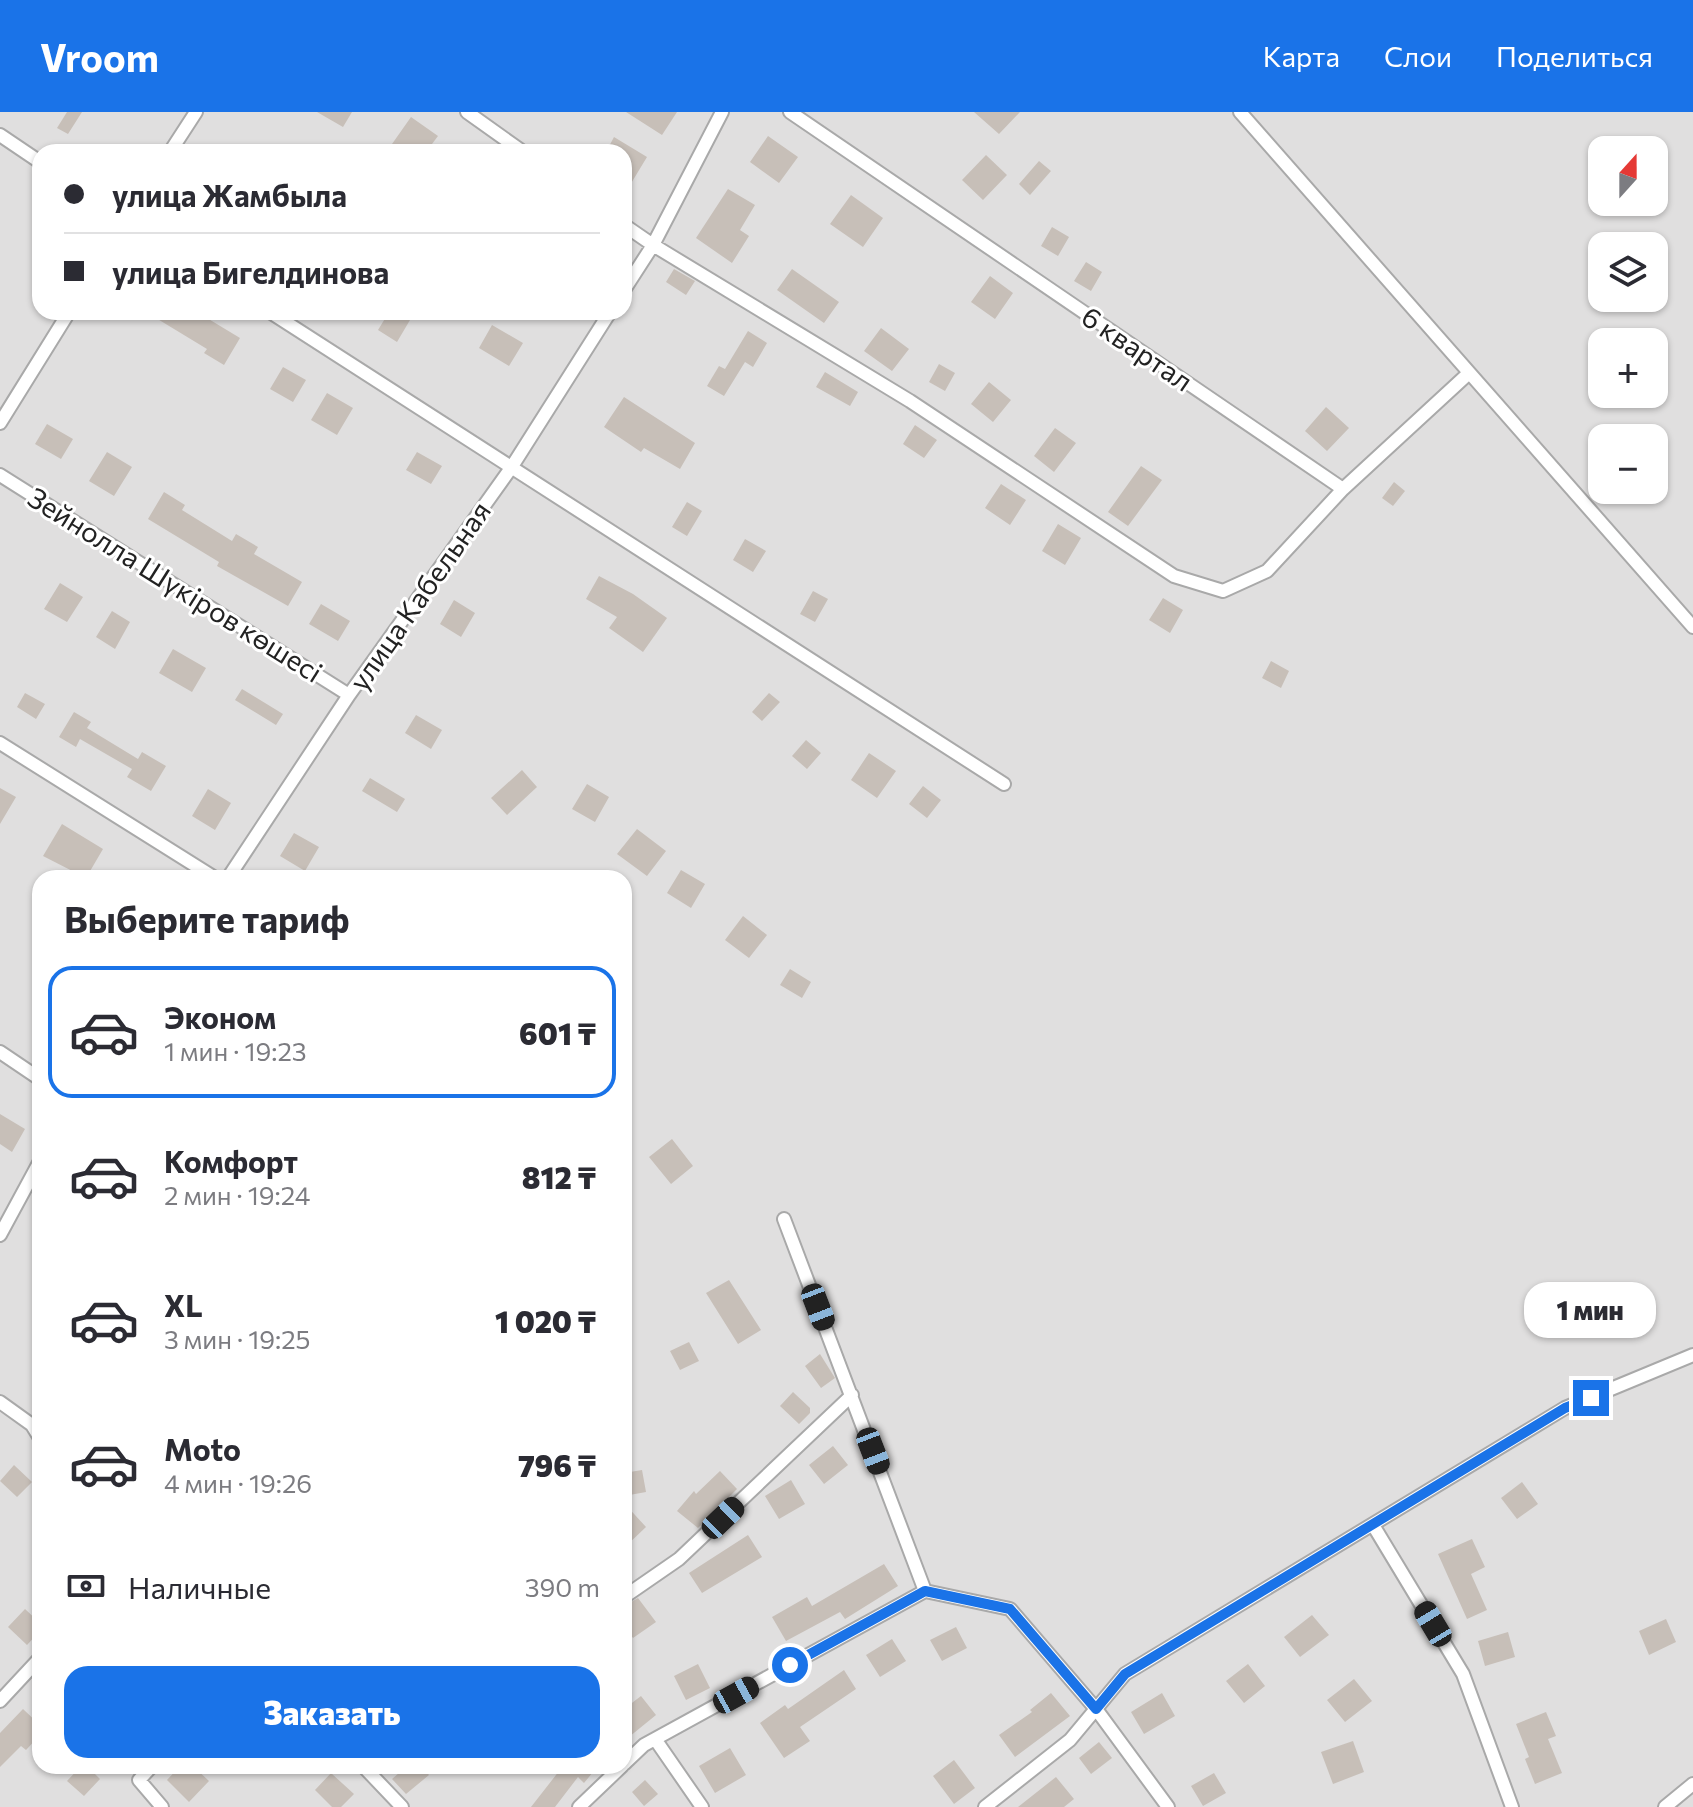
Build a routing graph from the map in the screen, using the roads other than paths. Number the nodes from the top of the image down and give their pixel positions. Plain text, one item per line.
1 (196, 112) edge
2 (467, 112) edge
3 (722, 112) edge
4 (790, 112) edge
5 (1240, 112) edge
6 (0, 135) edge
7 (175, 144) edge
8 (512, 144) edge
9 (32, 157) edge
10 (632, 231) edge
11 (653, 245) junction
12 (632, 278) edge
13 (64, 320) edge
14 (282, 320) edge
15 (605, 320) edge
16 (1469, 373) junction
17 (0, 423) edge
18 (511, 468) junction
19 (0, 475) edge
20 (1343, 489) junction
21 (1693, 627) edge
22 (349, 695) junction
23 (0, 743) edge
24 (1004, 784) dead end
25 (202, 870) edge
26 (233, 870) edge
27 (0, 1052) edge
28 (32, 1074) edge
29 (32, 1176) edge
30 (784, 1219) dead end
31 (0, 1235) edge
32 (1693, 1355) edge
33 (852, 1395) junction
34 (0, 1402) edge
35 (32, 1425) edge
36 (1373, 1525) junction
37 (632, 1591) edge
38 (925, 1591) junction
39 (32, 1667) edge
40 (0, 1701) edge
41 (1096, 1709) junction
42 (655, 1739) junction
43 (632, 1756) edge
44 (145, 1774) edge
45 (371, 1774) edge
46 (614, 1774) edge
47 (1693, 1784) edge
48 (162, 1807) edge
49 (402, 1807) edge
50 (579, 1807) edge
51 (702, 1807) edge
52 (985, 1807) edge
53 (1168, 1807) edge
54 (1512, 1807) edge
55 (1665, 1807) edge

1 - 7 street
2 - 8 street
3 - 11 street
4 - 20 street, 6 квартал
5 - 16 street
6 - 9 street
10 - 11 street
11 - 12 street
11 - 20 street
13 - 17 street
14 - 18 street
15 - 18 street, улица Кабельная
16 - 20 street
16 - 21 street
18 - 22 street, улица Кабельная
18 - 24 street
19 - 22 street, Зейнолла Шүкіров көшесі
22 - 26 street, улица Кабельная
23 - 25 street
27 - 28 street
29 - 31 street
30 - 33 street
32 - 36 street
33 - 37 street
33 - 38 street
34 - 35 street
36 - 41 street
36 - 54 street
38 - 41 street
38 - 42 street
39 - 40 street
41 - 52 street
41 - 53 street
42 - 43 street
42 - 51 street
44 - 48 street
45 - 49 street
46 - 50 street
47 - 55 street

